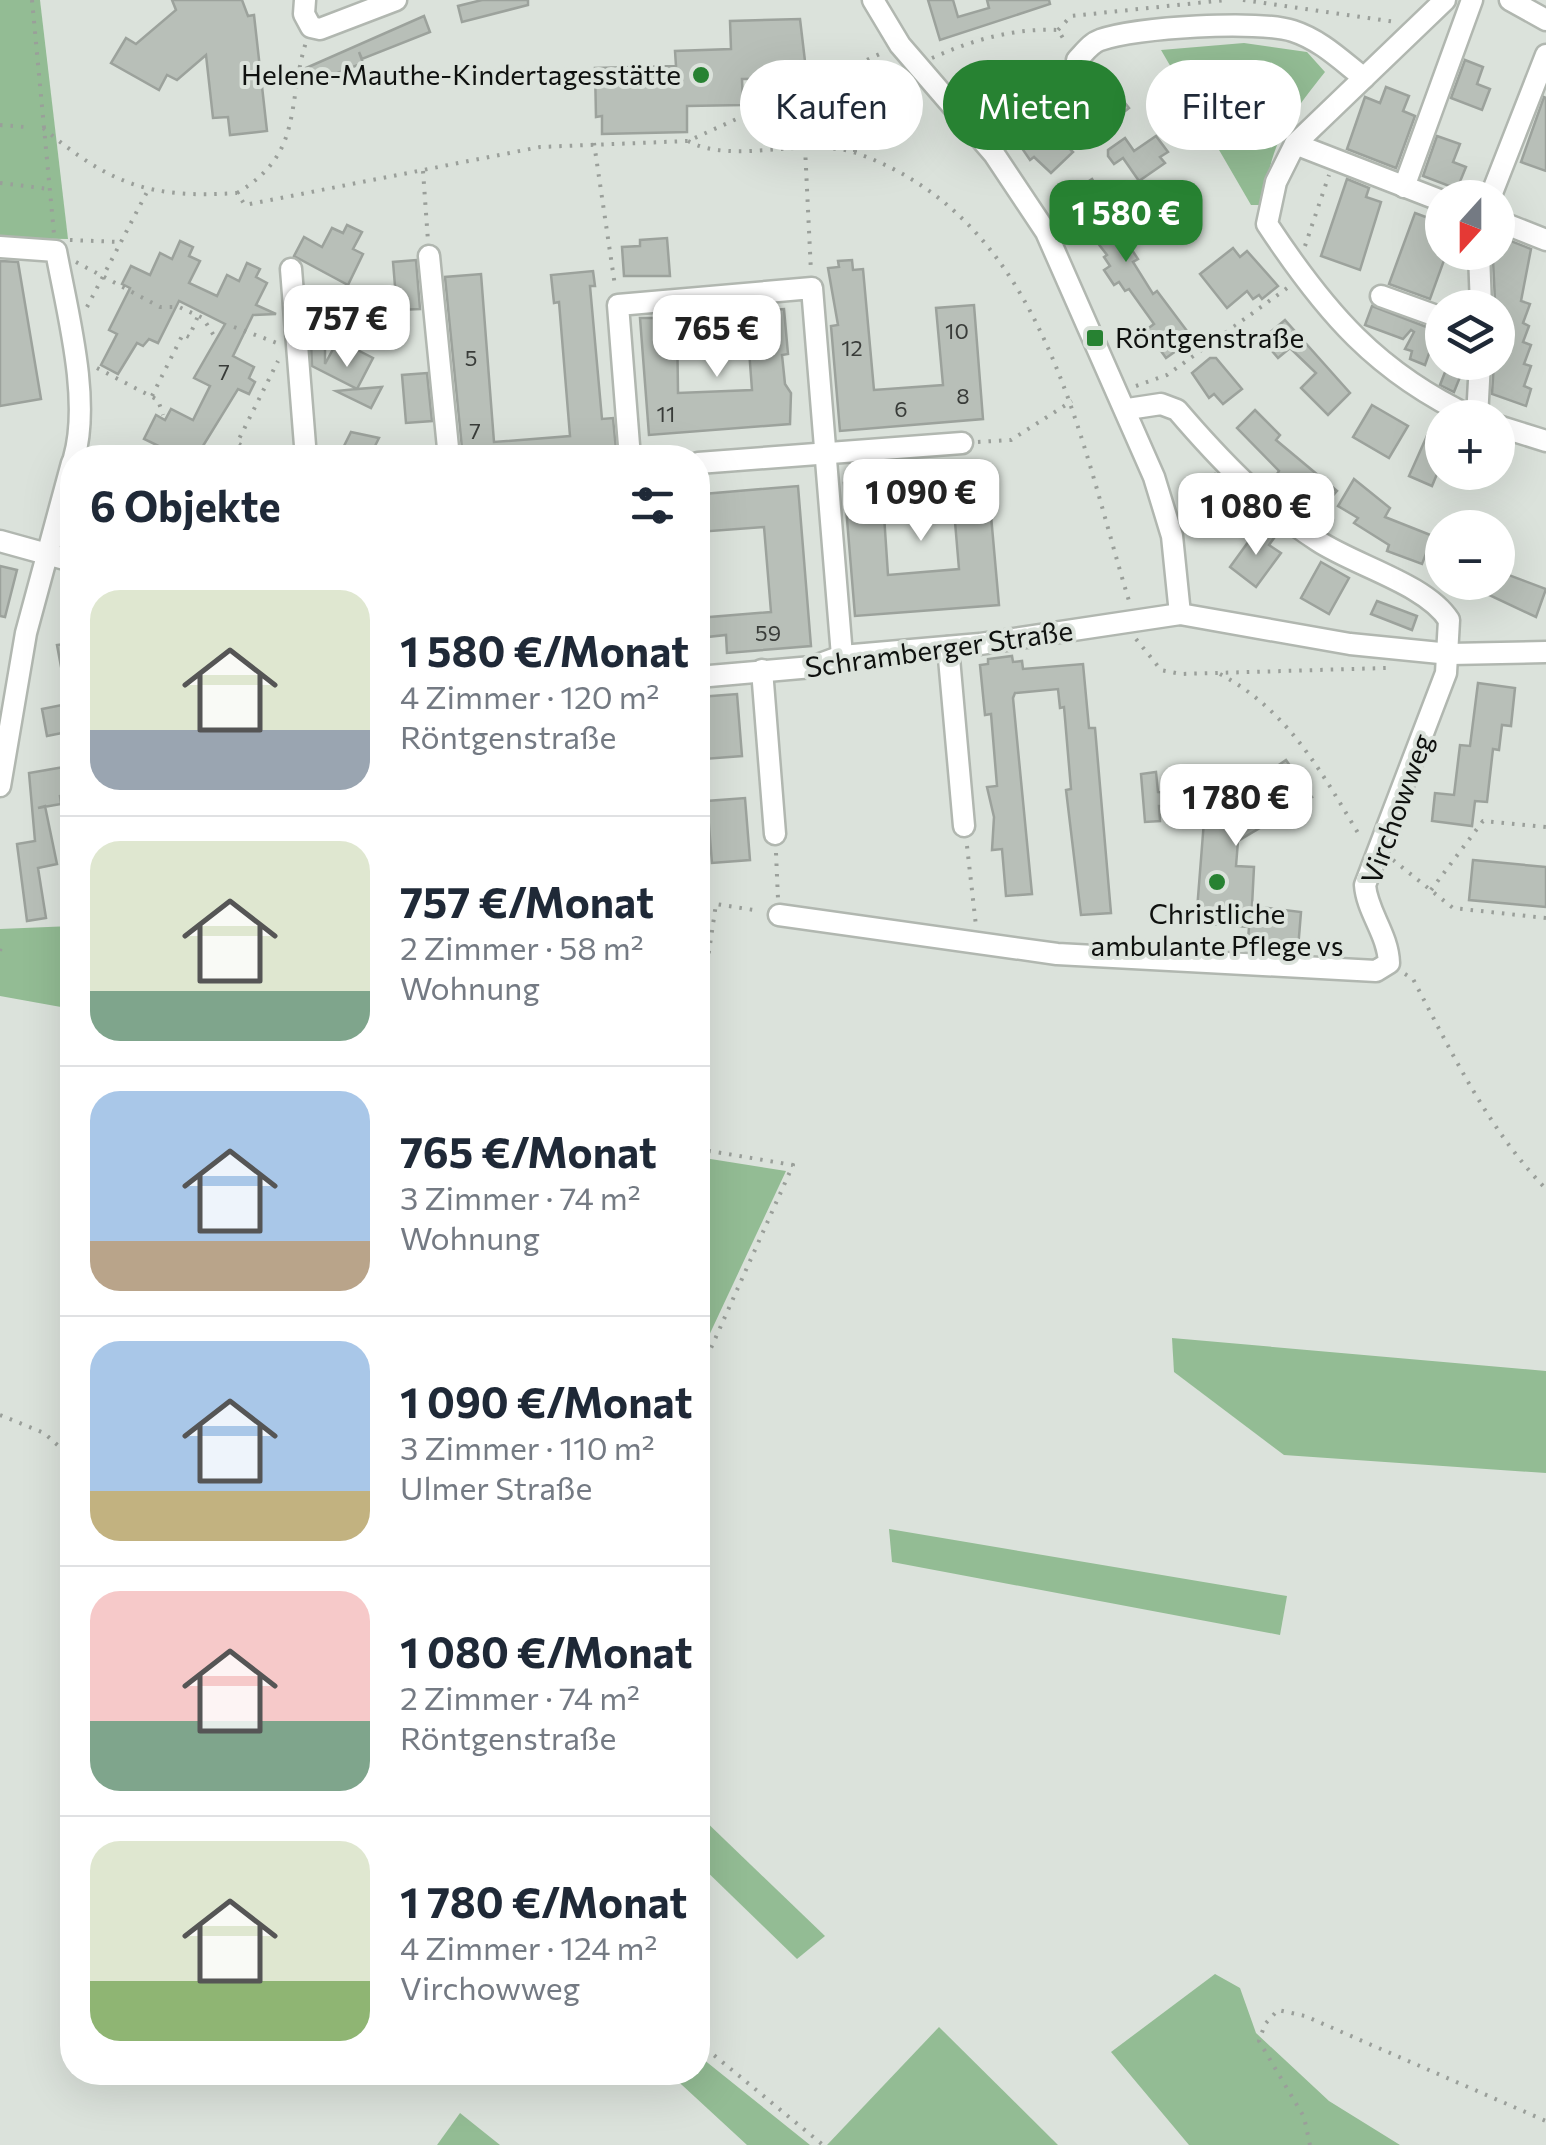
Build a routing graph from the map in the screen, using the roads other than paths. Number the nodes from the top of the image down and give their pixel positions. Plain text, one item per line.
1 (305, 0) edge
2 (396, 0) edge
3 (873, 0) edge
4 (1445, 0) edge
5 (1472, 0) edge
6 (1510, 0) edge
7 (1546, 20) edge
8 (1546, 55) edge
9 (1077, 60) road end
10 (1364, 78) junction
11 (1301, 138) edge
12 (1301, 147) edge
13 (1292, 150) edge
14 (1497, 180) edge
15 (1404, 187) junction
16 (1425, 195) edge
17 (1515, 228) edge
18 (1546, 240) edge
19 (0, 247) edge
20 (429, 256) road end
21 (291, 269) dead end
22 (1382, 296) dead end
23 (1425, 312) edge
24 (1435, 400) edge
25 (1128, 409) junction
26 (1515, 431) edge
27 (1546, 441) edge
28 (962, 442) road end
29 (77, 445) edge
30 (304, 445) edge
31 (448, 445) edge
32 (629, 445) edge
33 (825, 454) junction
34 (710, 463) edge
35 (60, 504) edge
36 (0, 541) edge
37 (46, 552) junction
38 (60, 557) edge
39 (1180, 614) junction
40 (948, 647) junction
41 (1546, 652) edge
42 (1450, 654) junction
43 (842, 656) junction
44 (762, 670) junction
45 (710, 676) edge
46 (3, 742) edge
47 (0, 786) edge
48 (964, 826) road end
49 (776, 834) road end
50 (779, 914) road end

1 - 2 street
3 - 25 street
4 - 10 street
5 - 15 street
6 - 7 street
8 - 14 street
9 - 10 street
10 - 11 street
12 - 15 street
13 - 24 street
15 - 16 street
17 - 18 street
19 - 29 street
20 - 31 street
21 - 30 street
22 - 23 street
25 - 39 street
25 - 42 street
26 - 27 street
28 - 33 street
32 - 33 street
33 - 34 street
33 - 43 street
35 - 37 street
36 - 37 street
37 - 38 street
37 - 46 street
39 - 40 street, Schramberger Straße
39 - 42 street
40 - 43 street, Schramberger Straße
40 - 48 street
41 - 42 street
42 - 50 street, Virchowweg
43 - 44 street, Schramberger Straße
44 - 45 street, Schramberger Straße
44 - 49 street
46 - 47 street

